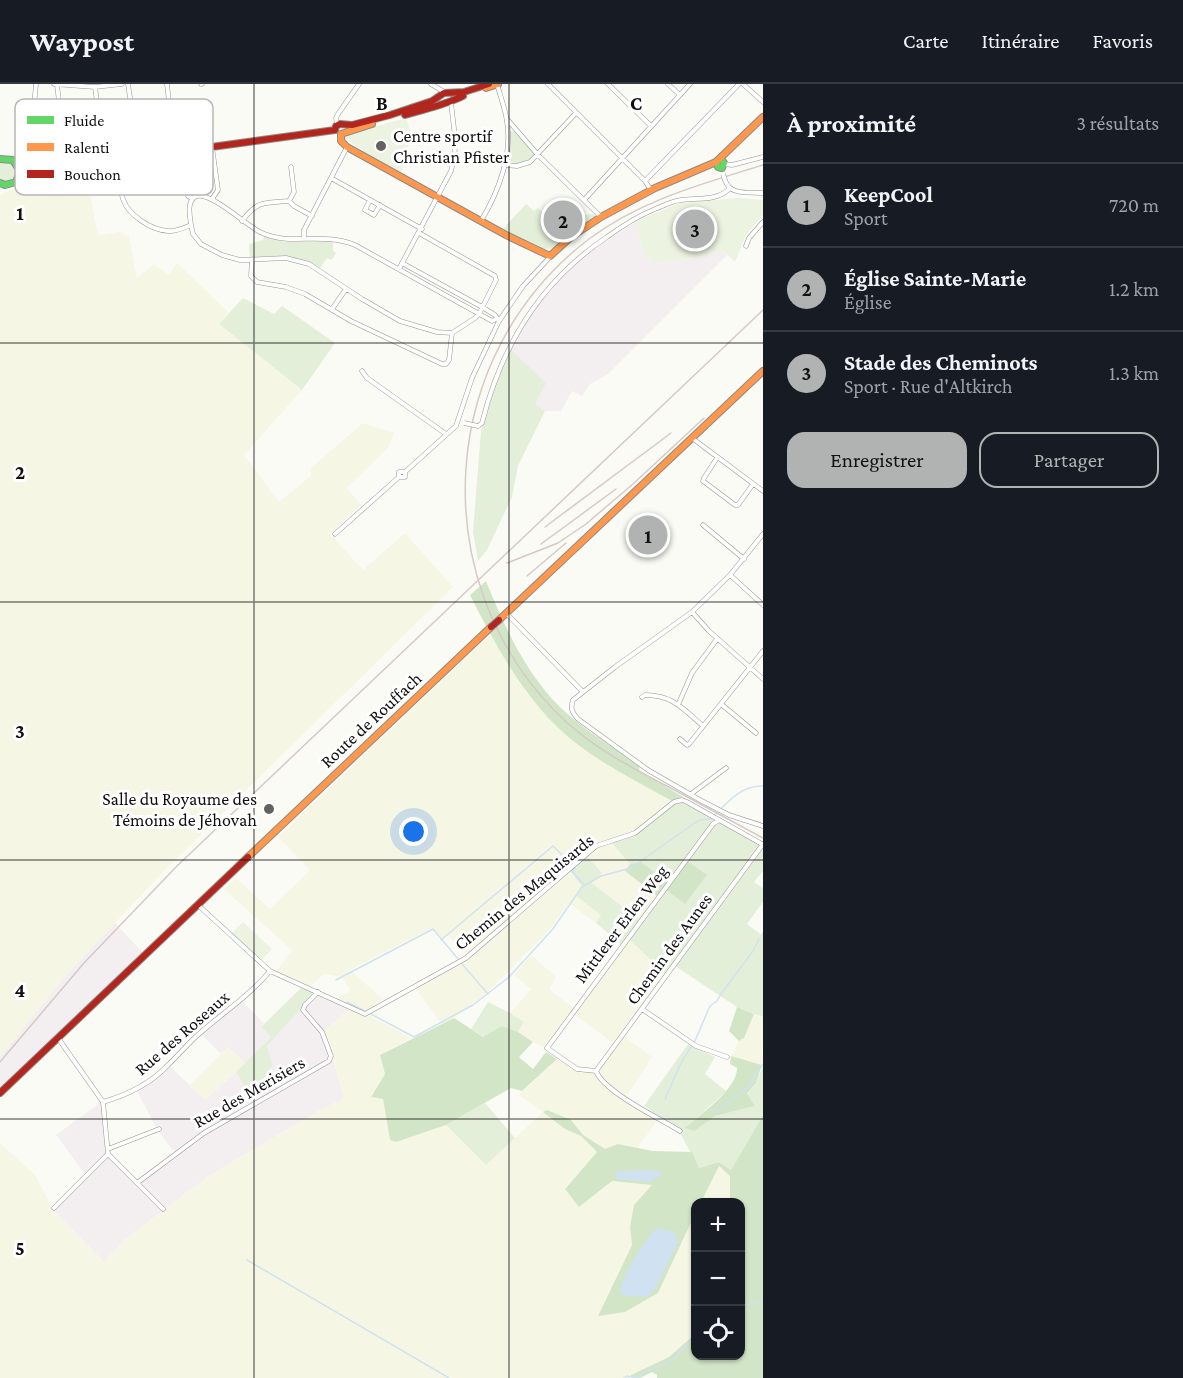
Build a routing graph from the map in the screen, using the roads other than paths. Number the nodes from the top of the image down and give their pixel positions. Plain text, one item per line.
1 (36, 84) edge
2 (55, 84) edge
3 (122, 84) edge
4 (128, 84) edge
5 (167, 84) edge
6 (359, 84) edge
7 (489, 84) edge
8 (498, 84) edge
9 (548, 84) edge
10 (608, 84) edge
11 (668, 84) edge
12 (690, 84) edge
13 (741, 84) edge
14 (95, 87) junction
15 (445, 95) junction
16 (680, 95) junction
17 (35, 99) edge
18 (57, 99) edge
19 (97, 99) edge
20 (130, 99) edge
21 (169, 99) edge
22 (763, 102) edge
23 (448, 103) junction
24 (576, 113) junction
25 (763, 117) edge
26 (507, 118) junction
27 (651, 126) junction
28 (340, 129) junction
29 (213, 147) edge
30 (347, 147) junction
31 (213, 154) edge
32 (538, 155) junction
33 (763, 157) edge
34 (622, 158) junction
35 (0, 159) edge
36 (15, 161) edge
37 (721, 164) junction
38 (504, 165) junction
39 (291, 167) dead end
40 (331, 178) junction
41 (15, 182) edge
42 (645, 182) junction
43 (0, 183) edge
44 (729, 189) junction
45 (651, 190) junction
46 (763, 193) edge
47 (122, 195) edge
48 (188, 195) edge
49 (439, 197) junction
50 (193, 199) junction
51 (212, 199) junction
52 (585, 199) junction
53 (370, 200) junction
54 (289, 201) junction
55 (380, 205) junction
56 (312, 216) junction
57 (601, 217) junction
58 (242, 221) junction
59 (481, 221) junction
60 (763, 222) edge
61 (191, 225) junction
62 (420, 231) junction
63 (304, 238) junction
64 (746, 246) dead end
65 (550, 256) junction
66 (252, 260) junction
67 (402, 264) junction
68 (399, 269) junction
69 (346, 289) junction
70 (482, 307) junction
71 (332, 309) junction
72 (479, 314) junction
73 (498, 320) junction
74 (452, 333) junction
75 (362, 371) dead end
76 (761, 376) edge
77 (458, 422) junction
78 (446, 434) junction
79 (692, 438) junction
80 (717, 458) junction
81 (753, 484) junction
82 (763, 491) edge
83 (703, 525) dead end
84 (335, 534) dead end
85 (763, 534) edge
86 (744, 559) junction
87 (730, 575) junction
88 (763, 605) edge
89 (692, 612) junction
90 (507, 614) junction
91 (717, 639) junction
92 (763, 651) edge
93 (750, 666) junction
94 (763, 679) edge
95 (583, 693) junction
96 (642, 697) dead end
97 (721, 704) junction
98 (678, 705) junction
99 (703, 726) junction
100 (756, 733) dead end
101 (681, 739) dead end
102 (726, 768) dead end
103 (691, 794) junction
104 (720, 819) junction
105 (763, 826) edge
106 (763, 844) edge
107 (198, 905) junction
108 (270, 971) junction
109 (318, 991) junction
110 (642, 1009) junction
111 (58, 1038) junction
112 (727, 1057) dead end
113 (596, 1071) junction
114 (0, 1093) edge
115 (103, 1102) junction
116 (159, 1129) dead end
117 (680, 1131) dead end
118 (108, 1151) junction
119 (137, 1183) junction
120 (54, 1208) dead end
121 (163, 1209) dead end

1 - 17 street
2 - 14 street
2 - 18 street
3 - 14 street
4 - 20 street
5 - 21 street
6 - 28 street
7 - 15 main road
8 - 23 main road
8 - 26 street
9 - 24 street
10 - 27 street
11 - 16 street
12 - 16 street
13 - 22 street
13 - 42 street
14 - 19 street
15 - 23 main road
15 - 28 main road
16 - 27 street
23 - 28 main road
23 - 49 street
24 - 32 street
24 - 34 street
25 - 37 main road
26 - 32 street
26 - 38 street
27 - 34 street
28 - 29 main road
28 - 30 main road
30 - 40 street
30 - 49 main road
31 - 51 street
32 - 38 street
32 - 52 street
33 - 37 street
34 - 42 street
34 - 52 street
35 - 36 main road
37 - 44 street, bridge
37 - 45 main road
38 - 59 street
39 - 54 street
40 - 53 street
40 - 56 street
41 - 43 main road
42 - 45 street
44 - 46 street
44 - 77 street, bridge
45 - 57 main road
47 - 61 street
48 - 50 street
49 - 59 main road
49 - 62 street
50 - 51 street
50 - 61 street
51 - 58 street
52 - 57 street
53 - 55 street
53 - 55 street
54 - 56 street
54 - 58 street
55 - 62 street
56 - 63 street
57 - 65 main road
58 - 63 street
59 - 65 main road
60 - 64 street
61 - 66 street
62 - 67 street
62 - 70 street
63 - 68 street
65 - 73 street
66 - 69 street
66 - 71 street
67 - 68 street
67 - 70 street
68 - 72 street
69 - 71 street
69 - 74 street
70 - 72 street
70 - 73 street
71 - 74 street
72 - 73 street
72 - 74 street
73 - 77 street
75 - 78 street
76 - 79 main road, Route de Rouffach
77 - 78 street
78 - 84 street
79 - 80 street
79 - 90 main road, Route de Rouffach
80 - 81 street
80 - 81 street
81 - 82 street
83 - 86 street
85 - 86 street
86 - 87 street
87 - 88 street
87 - 89 street
89 - 91 street
89 - 95 street
90 - 95 street
90 - 107 main road, Route de Rouffach, bridge
91 - 93 street
91 - 98 street
92 - 93 street
93 - 94 street
93 - 97 street
95 - 103 street
96 - 98 street
97 - 99 street
97 - 100 street
98 - 99 street
99 - 101 street
102 - 103 street
103 - 105 street
104 - 106 street, Chemin des Maquisards
104 - 109 street, Chemin des Maquisards
104 - 113 street, Mittlerer Erlen Weg
106 - 110 street, Chemin des Aunes
107 - 108 street
107 - 111 main road, Route de Rouffach
108 - 109 street
108 - 115 street, Rue des Roseaux
109 - 119 street, Rue des Merisiers
110 - 112 street
110 - 113 street, Chemin des Aunes
111 - 114 main road, Route de Rouffach
111 - 115 street
113 - 117 street
115 - 118 street
116 - 118 street
118 - 119 street
118 - 120 street
119 - 121 street

